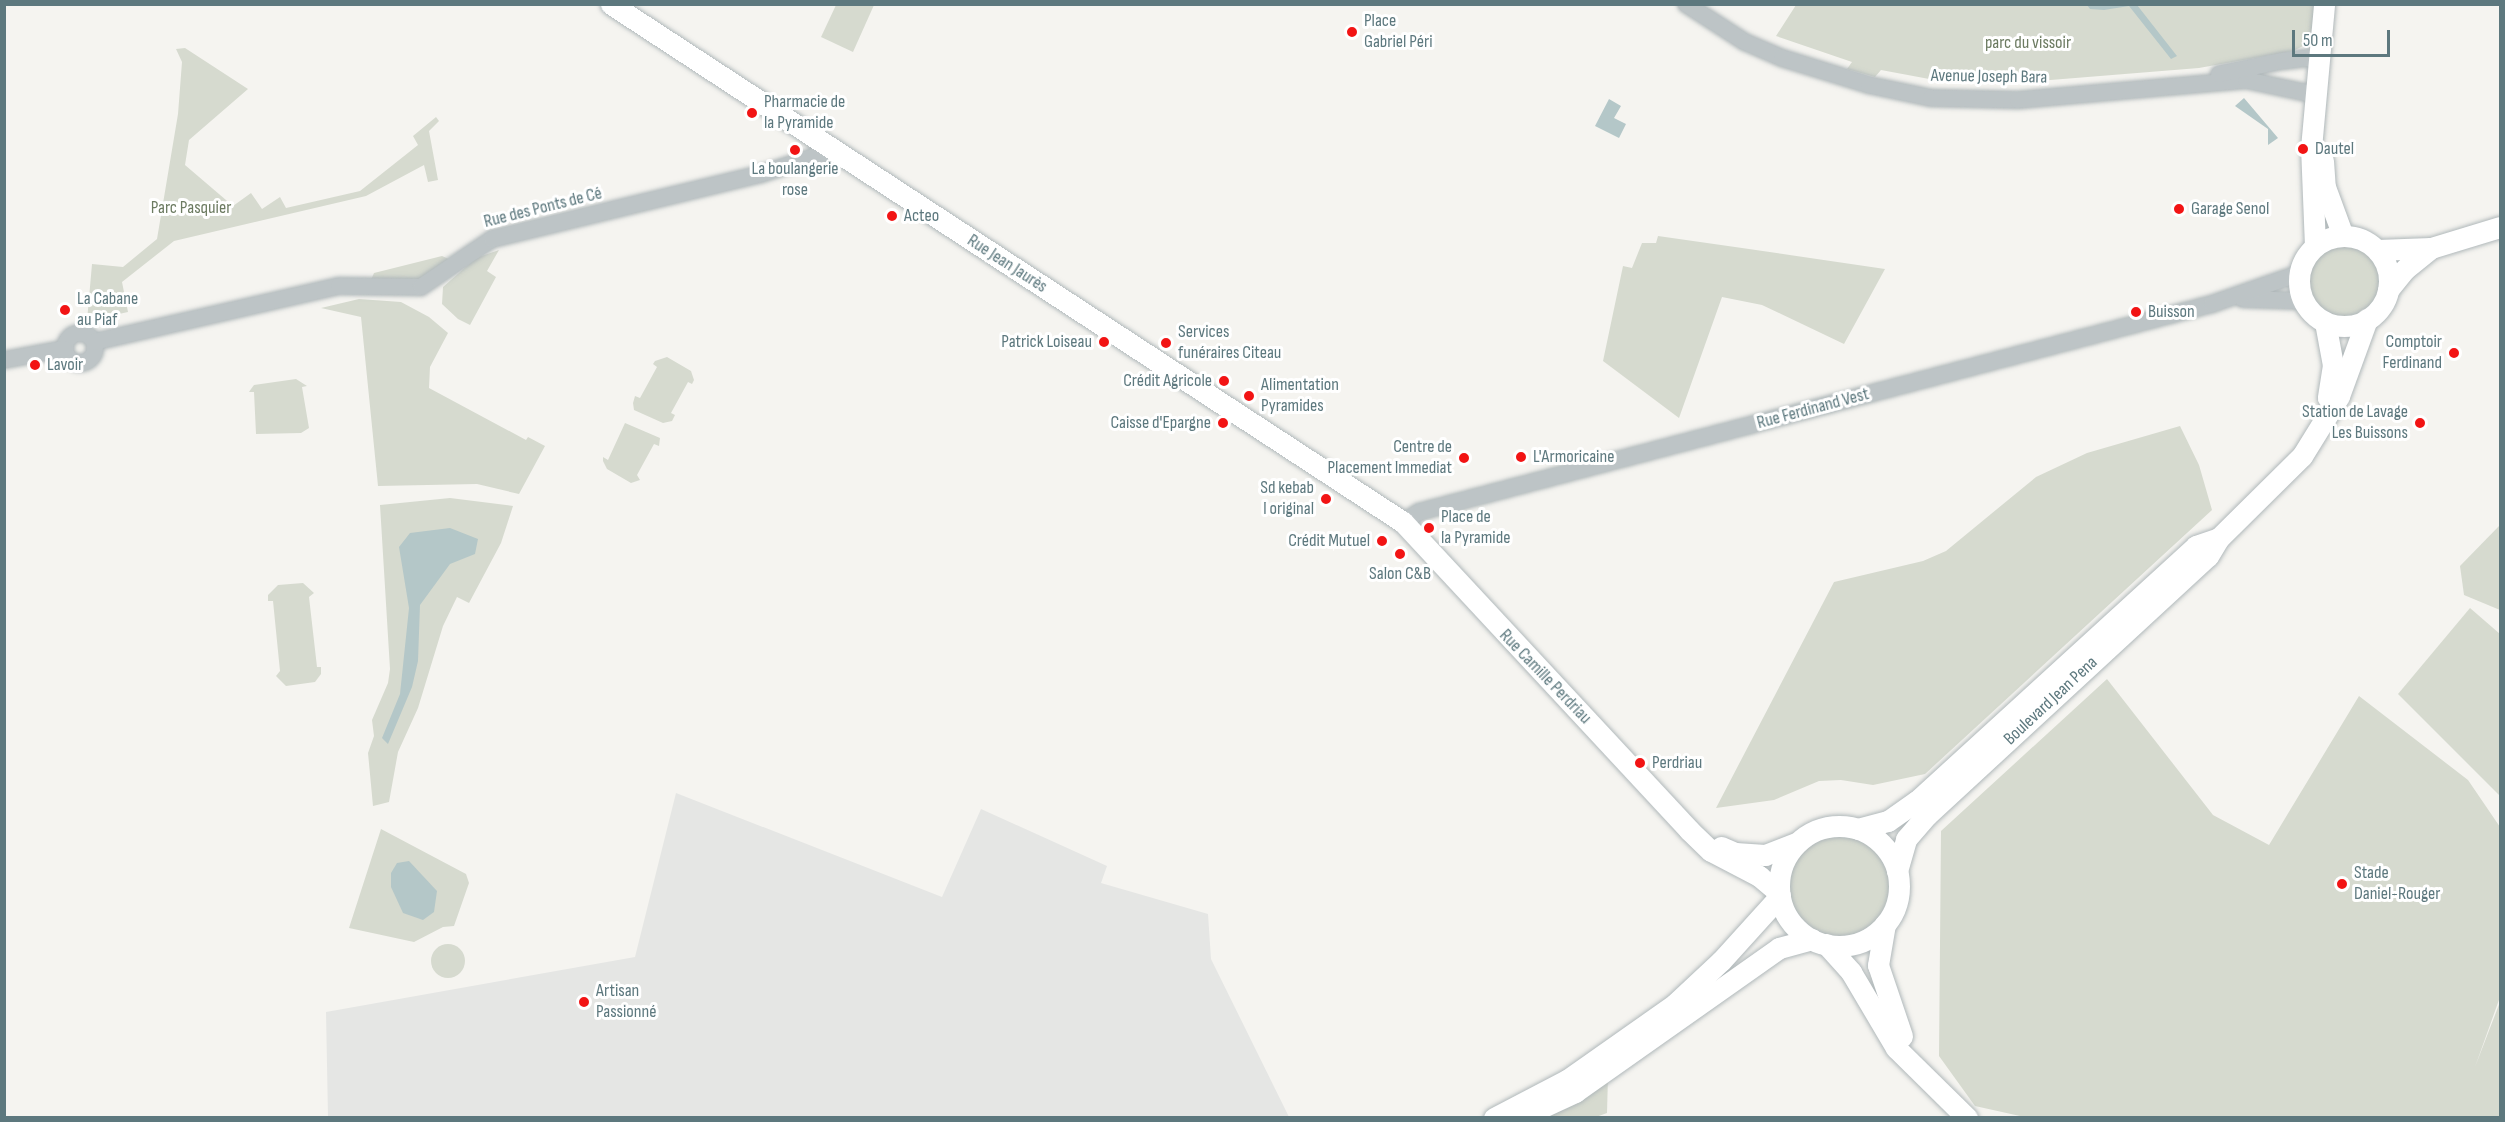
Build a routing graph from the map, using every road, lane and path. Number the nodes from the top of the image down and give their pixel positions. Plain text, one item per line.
1 (611, 4) edge
2 (1686, 4) edge
3 (2324, 4) edge
4 (2319, 62) junction
5 (2201, 81) junction
6 (2317, 95) junction
7 (2315, 120) junction
8 (835, 150) junction
9 (2500, 227) edge
10 (2343, 236) junction
11 (2315, 246) junction
12 (2431, 248) junction
13 (2377, 250) junction
14 (2300, 273) junction
15 (2388, 290) junction
16 (2224, 300) junction
17 (2304, 301) junction
18 (2367, 319) junction
19 (2325, 322) junction
20 (4, 360) edge
21 (2320, 430) junction
22 (1403, 522) junction
23 (2219, 538) junction
24 (1858, 829) junction
25 (1689, 830) junction
26 (1796, 843) junction
27 (1897, 872) junction
28 (1779, 895) junction
29 (1885, 924) junction
30 (1819, 942) junction
31 (1917, 1066) junction
32 (1494, 1118) edge
33 (1519, 1118) edge
34 (1967, 1118) edge

1 - 8 main road, Rue Jean Jaurès
2 - 5 street, Avenue Joseph Bara
3 - 4 main road
4 - 5 street, Avenue Joseph Bara
4 - 6 main road
5 - 6 street, Avenue Joseph Bara
6 - 7 main road
7 - 10 main road
7 - 11 main road
8 - 20 street, Rue des Ponts de Cé
8 - 22 main road, Rue Jean Jaurès
9 - 12 main road
10 - 11 main road
10 - 13 main road
11 - 14 main road
12 - 13 main road
12 - 15 main road
13 - 15 main road
14 - 16 street, Rue Ferdinand Vest
14 - 17 main road
15 - 18 main road
16 - 17 street, Rue Ferdinand Vest
16 - 22 street, Rue Ferdinand Vest
17 - 19 main road
18 - 19 main road
18 - 21 main road, Boulevard Jean Pena
19 - 21 main road, Boulevard Jean Pena
21 - 23 main road, Boulevard Jean Pena
22 - 25 main road, Rue Camille Perdriau
23 - 24 main road, Boulevard Jean Pena
23 - 27 main road, Boulevard Jean Pena
24 - 26 main road
24 - 27 main road
25 - 26 main road, Rue Camille Perdriau
25 - 28 main road, Rue Camille Perdriau
26 - 28 main road
27 - 29 main road
28 - 30 main road
28 - 32 main road
29 - 30 main road
29 - 31 main road
30 - 31 main road
30 - 33 main road
31 - 34 main road

